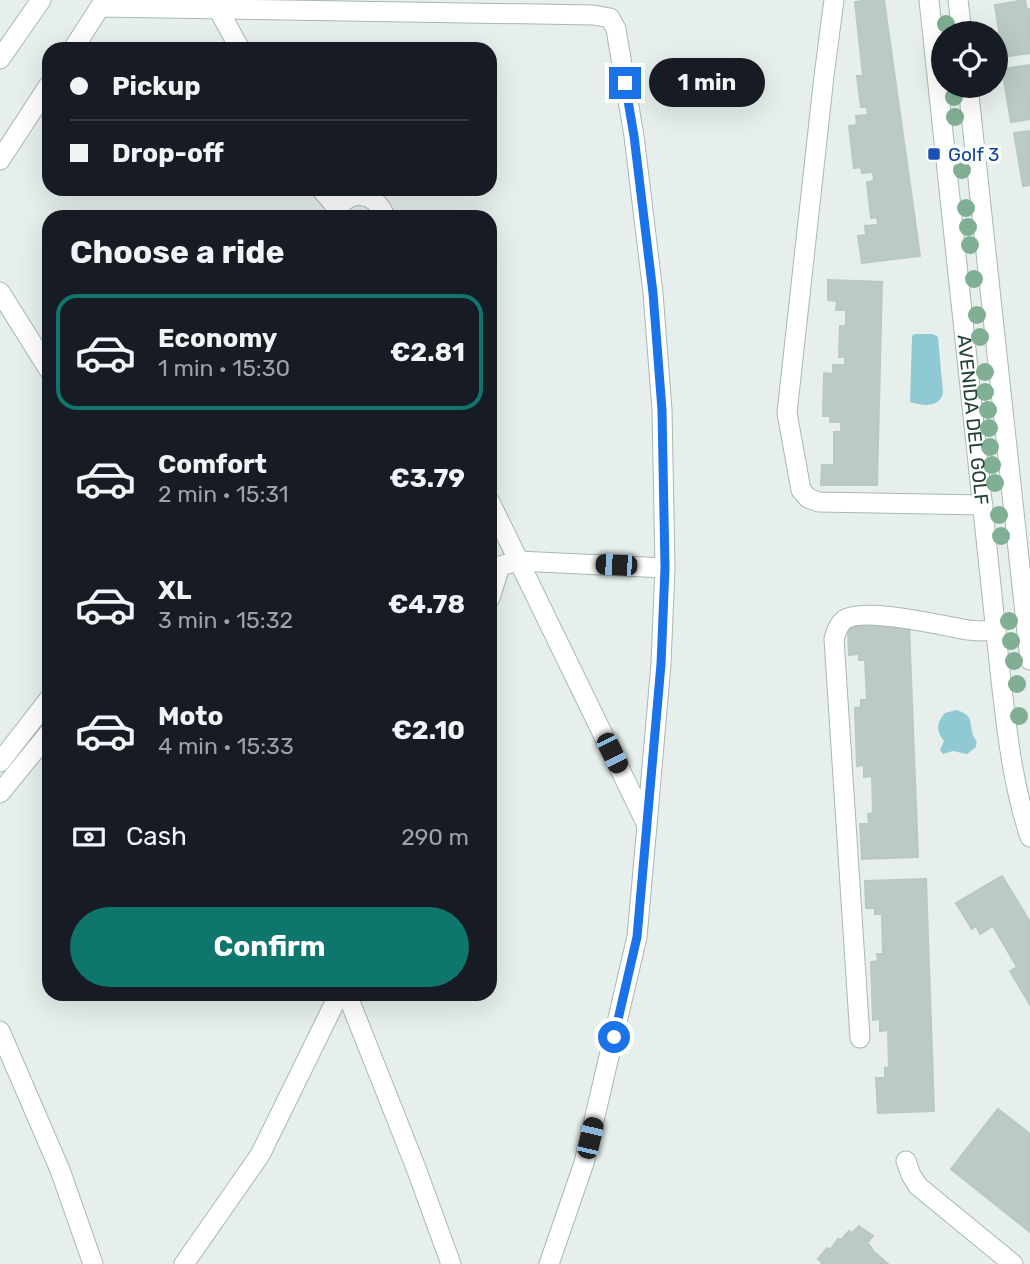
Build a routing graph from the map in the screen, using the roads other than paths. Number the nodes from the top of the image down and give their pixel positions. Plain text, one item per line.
1 (41, 0) edge
2 (834, 0) edge
3 (929, 0) edge
4 (958, 0) edge
5 (218, 9) junction
6 (961, 21) edge
7 (78, 42) edge
8 (236, 42) edge
9 (0, 59) edge
10 (42, 96) edge
11 (969, 98) edge
12 (0, 160) edge
13 (354, 196) edge
14 (364, 196) edge
15 (337, 210) edge
16 (383, 210) edge
17 (0, 292) edge
18 (42, 359) edge
19 (982, 505) junction
20 (497, 517) edge
21 (518, 561) junction
22 (665, 568) junction
23 (497, 576) edge
24 (1026, 577) edge
25 (990, 579) junction
26 (996, 630) junction
27 (1030, 660) edge
28 (42, 708) edge
29 (42, 742) edge
30 (0, 762) edge
31 (0, 793) edge
32 (648, 825) junction
33 (1030, 837) edge
34 (335, 1001) edge
35 (351, 1001) edge
36 (0, 1031) edge
37 (860, 1038) dead end
38 (906, 1161) dead end
39 (1002, 1261) edge
40 (93, 1264) edge
41 (184, 1264) edge
42 (451, 1264) edge
43 (549, 1264) edge

1 - 9 street
2 - 19 street
3 - 19 street, AVENIDA DEL GOLF
4 - 6 street
5 - 7 street
5 - 8 street
5 - 22 street
10 - 12 street
11 - 24 street, AVENIDA DEL GOLF
13 - 15 street
14 - 16 street
17 - 18 street
19 - 25 street, AVENIDA DEL GOLF
20 - 21 street
21 - 22 street
21 - 23 street
21 - 32 street
22 - 32 street
24 - 25 street
24 - 27 street, AVENIDA DEL GOLF
25 - 26 street, AVENIDA DEL GOLF
26 - 33 street, AVENIDA DEL GOLF
26 - 37 street
28 - 30 street
29 - 31 street
32 - 43 street
34 - 41 street
35 - 42 street
36 - 40 street
38 - 39 street

